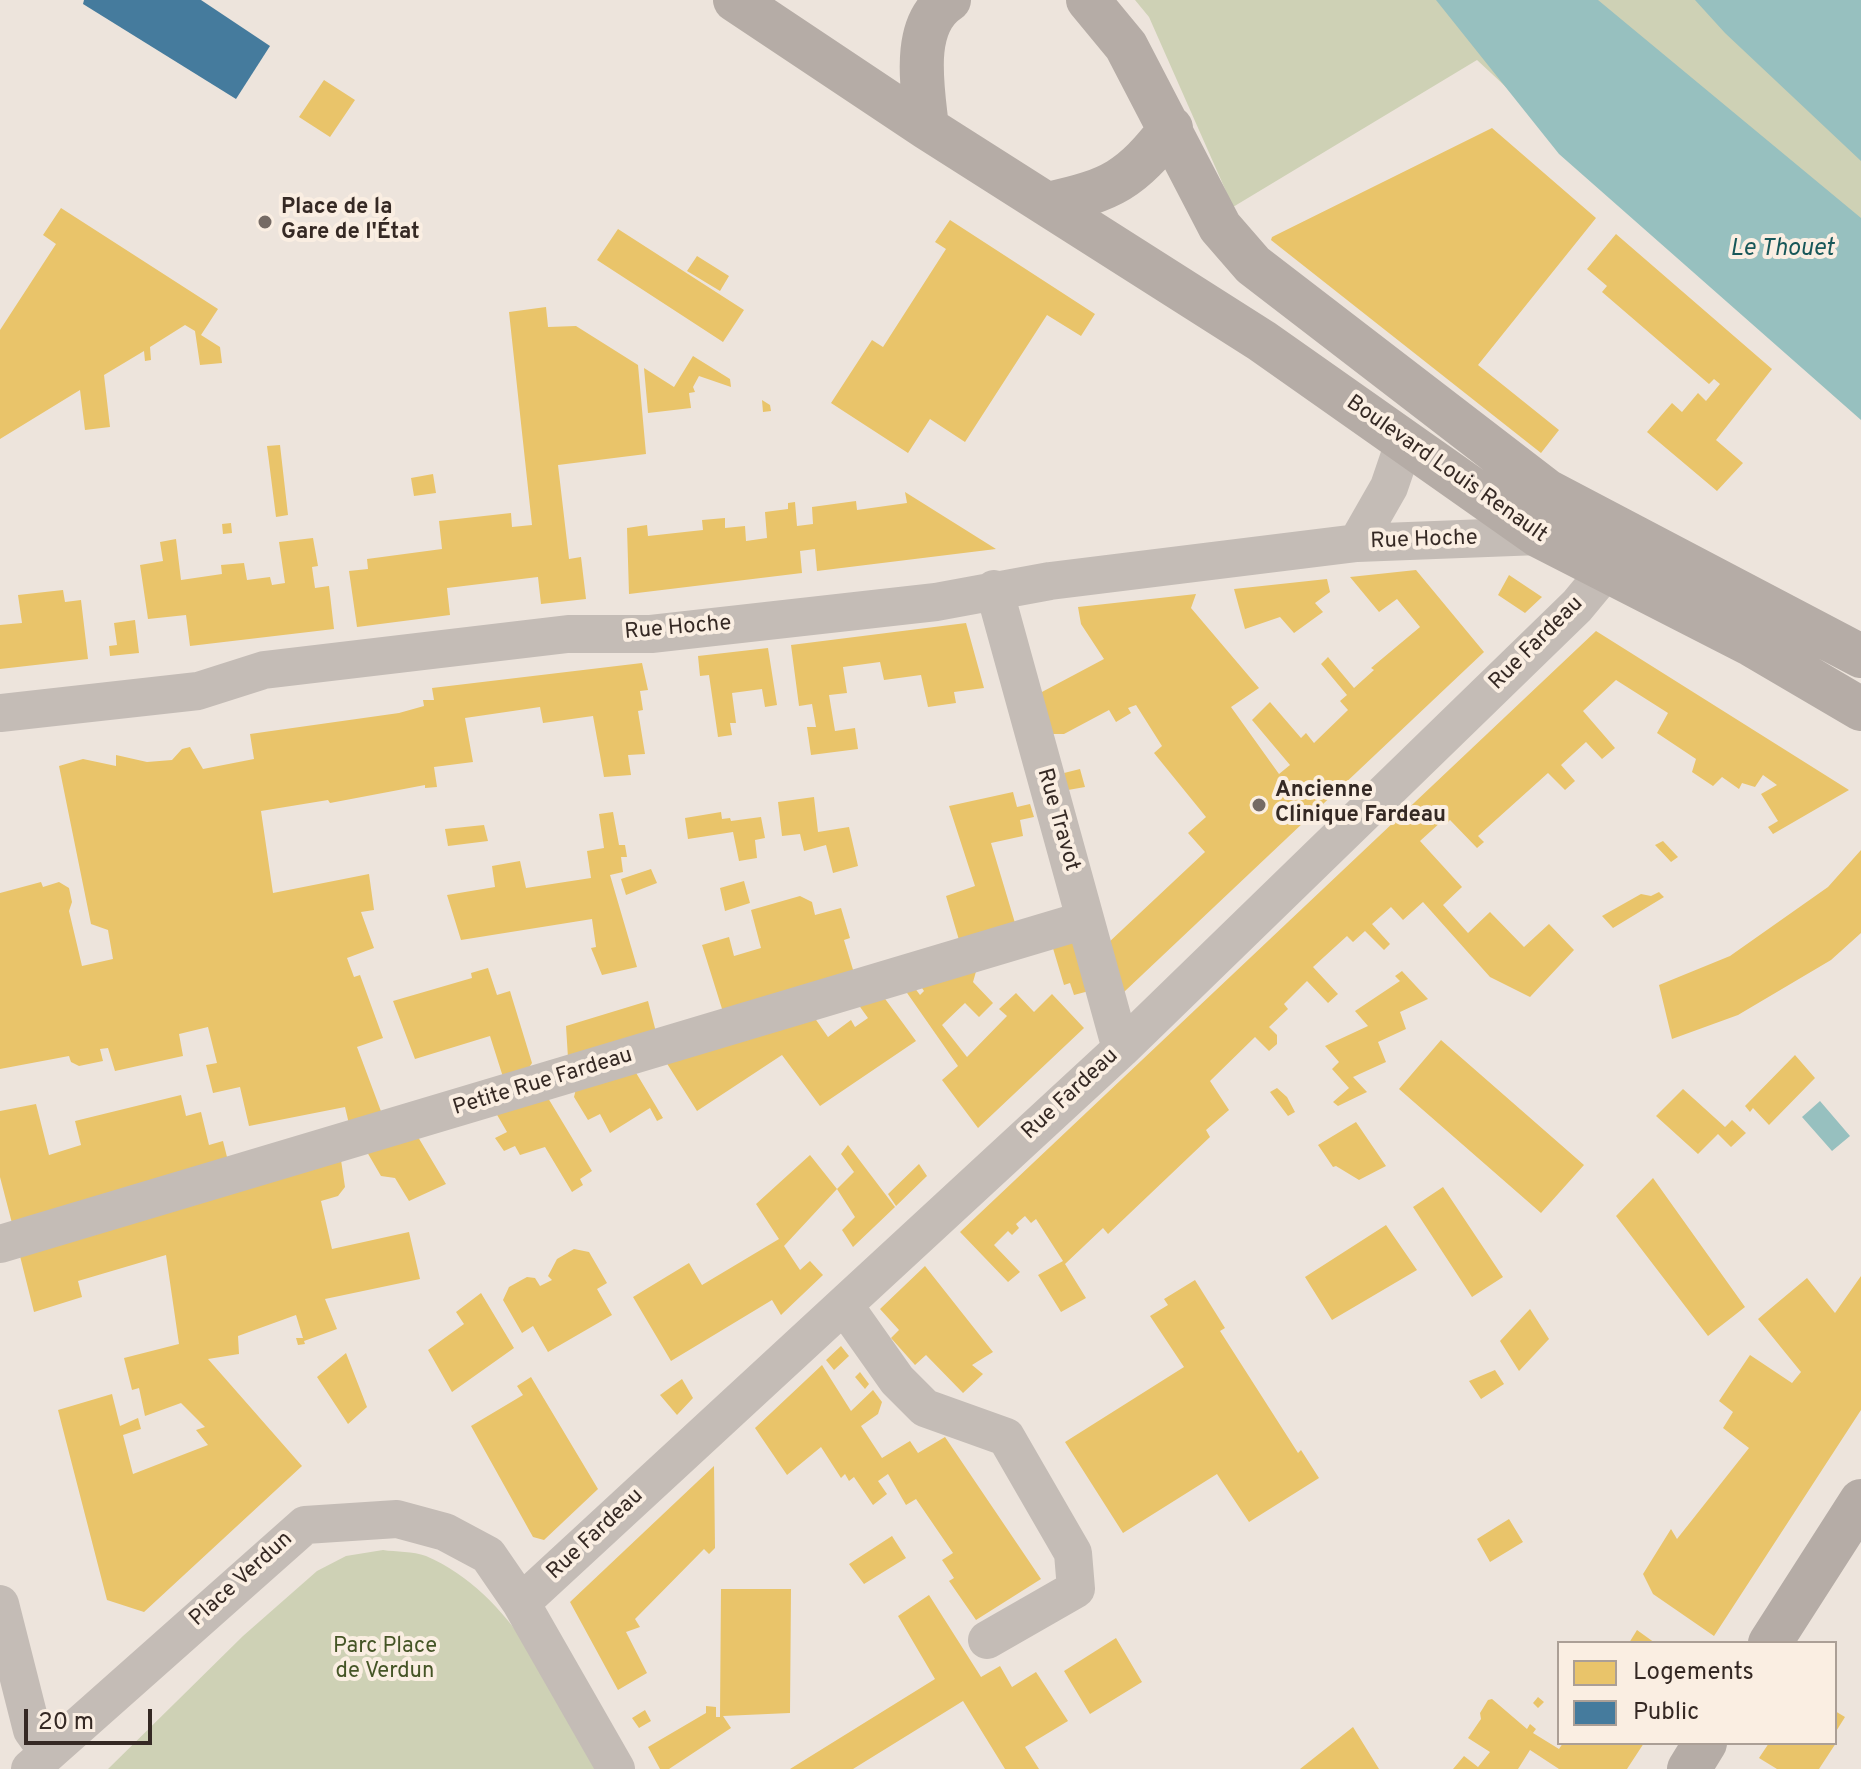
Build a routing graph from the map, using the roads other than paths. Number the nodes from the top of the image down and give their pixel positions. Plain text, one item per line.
1 (735, 0) edge
2 (949, 0) edge
3 (1088, 0) edge
4 (927, 128) junction
5 (1171, 128) junction
6 (1048, 204) junction
7 (1404, 443) junction
8 (1539, 536) junction
9 (1357, 543) junction
10 (1606, 571) junction
11 (994, 589) junction
12 (1861, 656) edge
13 (1861, 709) edge
14 (0, 713) edge
15 (1085, 920) junction
16 (1121, 1049) junction
17 (0, 1244) edge
18 (844, 1305) junction
19 (1861, 1501) edge
20 (521, 1603) junction
21 (0, 1604) edge
22 (987, 1640) dead end
23 (1771, 1641) edge
24 (1704, 1745) edge
25 (39, 1760) edge
26 (616, 1769) edge
27 (1689, 1769) edge

1 - 4 main road, Boulevard Louis Renault
2 - 4 main road
3 - 5 main road, Boulevard Louis Renault
4 - 6 main road, Boulevard Louis Renault
5 - 6 main road
5 - 12 main road, Boulevard Louis Renault
6 - 7 main road, Boulevard Louis Renault
7 - 8 main road, Boulevard Louis Renault
7 - 9 street, Rue Hoche
8 - 9 street, Rue Hoche
8 - 10 main road, Boulevard Louis Renault
9 - 11 street, Rue Hoche
10 - 13 main road, Boulevard Louis Renault
10 - 16 street, Rue Fardeau
11 - 14 street, Rue Hoche
11 - 15 street, Rue Travot
15 - 16 street, Rue Travot
15 - 17 street, Petite Rue Fardeau
16 - 18 street, Rue Fardeau
18 - 20 street, Rue Fardeau
18 - 22 street
19 - 23 main road
20 - 25 street, Place Verdun
20 - 26 street, Place Verdun
21 - 25 street
24 - 27 main road

